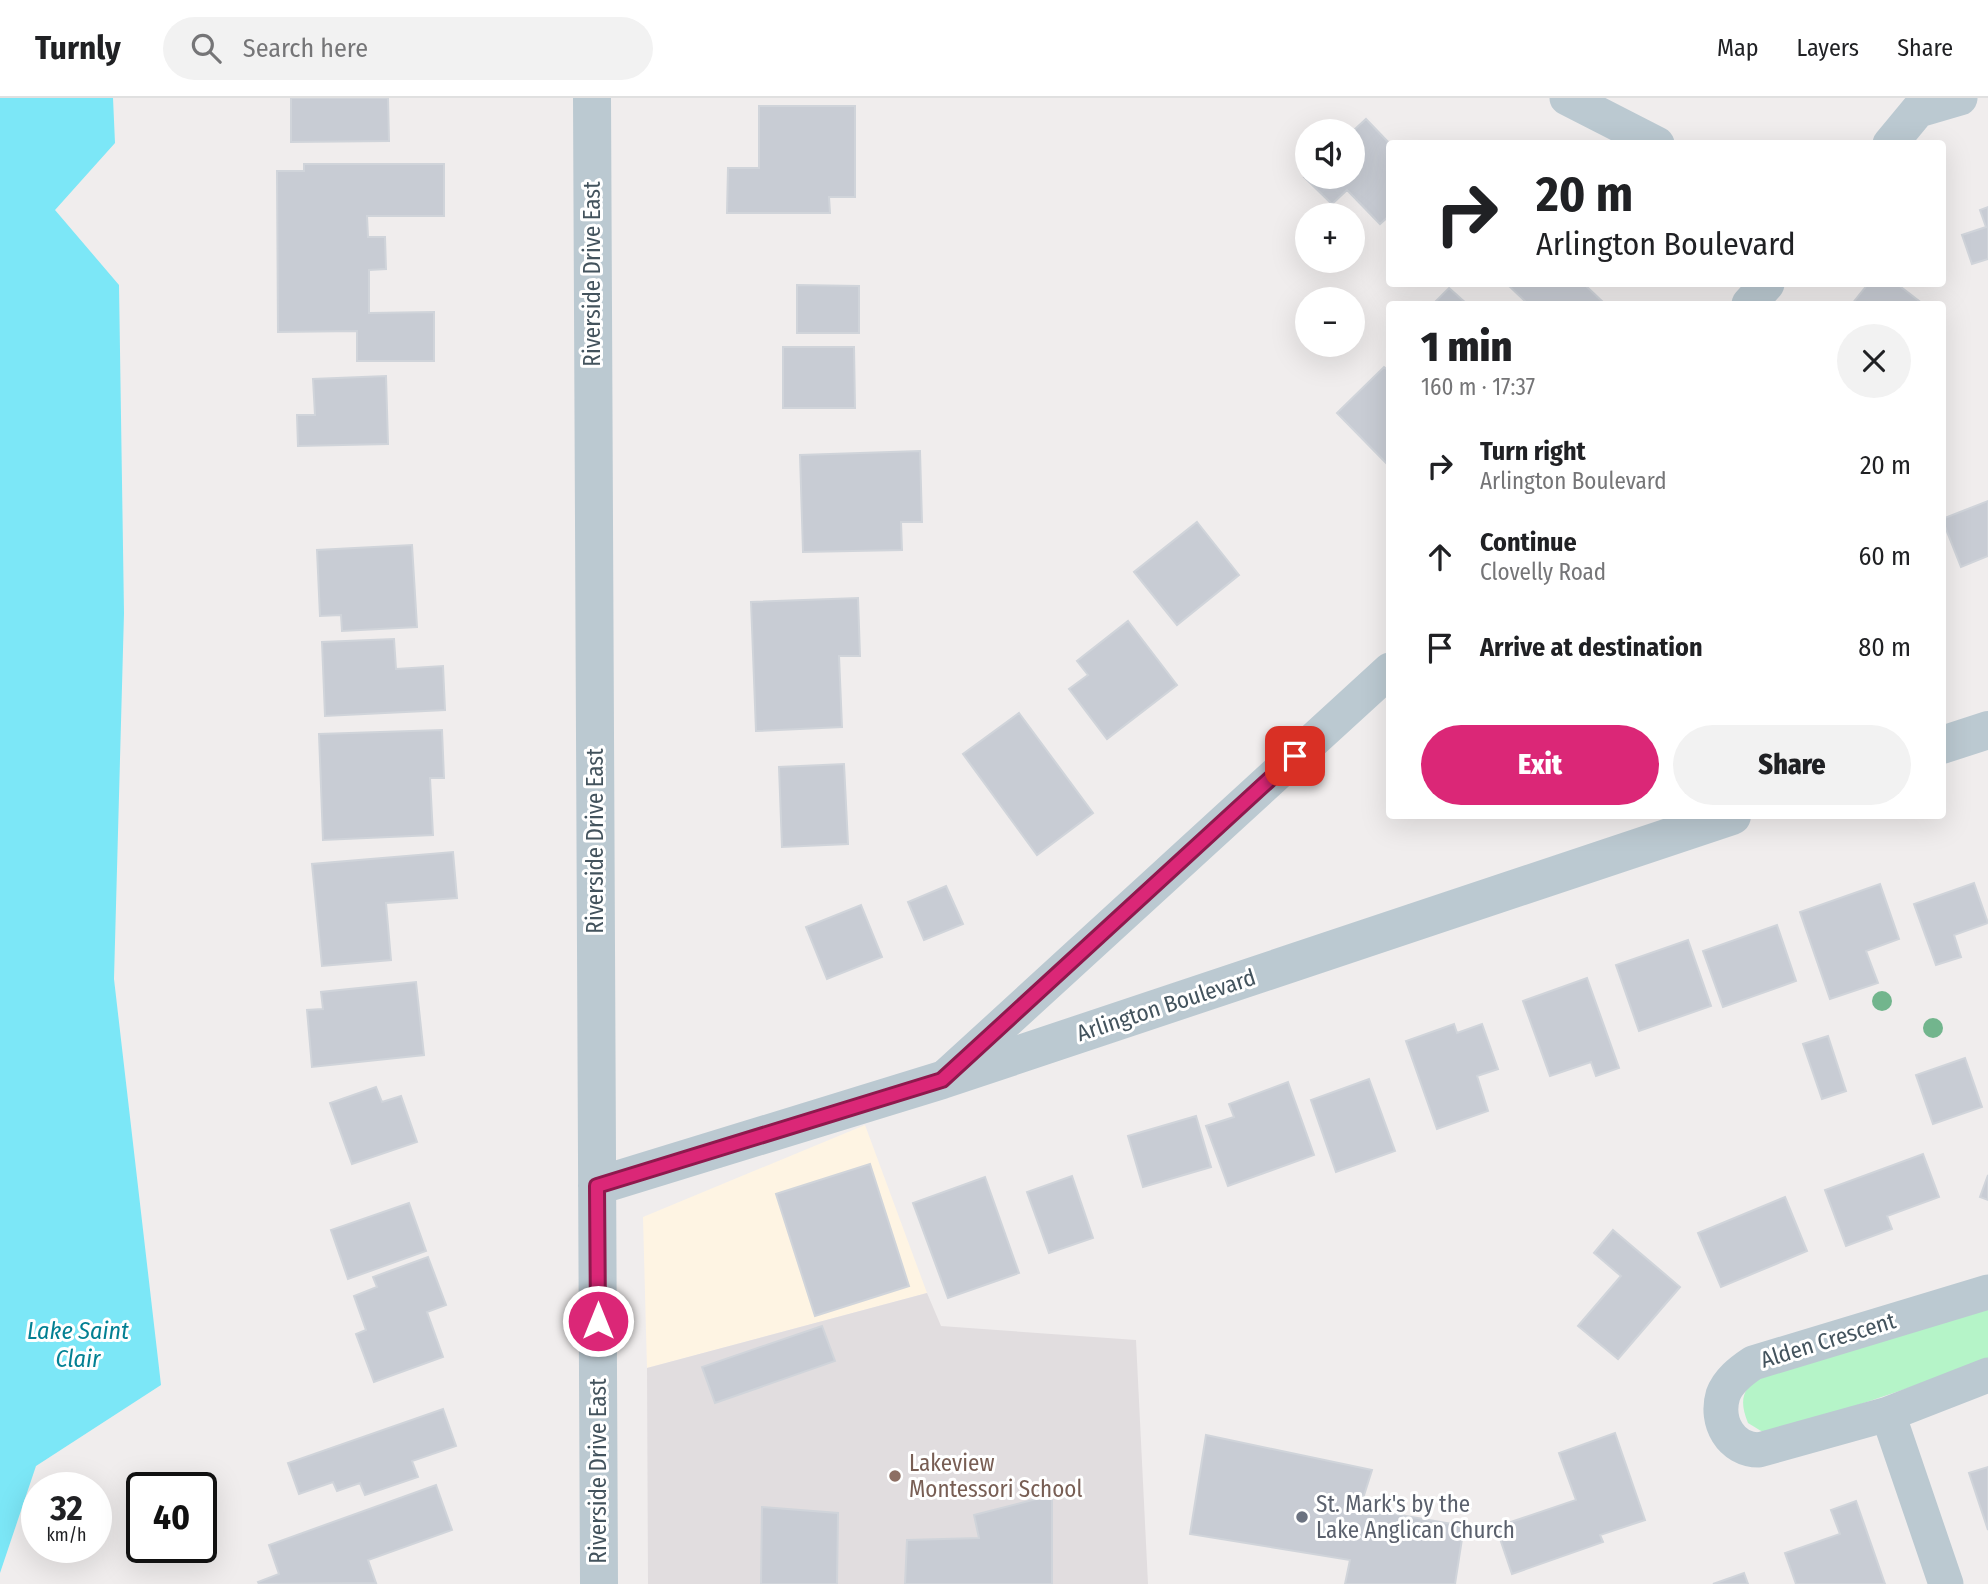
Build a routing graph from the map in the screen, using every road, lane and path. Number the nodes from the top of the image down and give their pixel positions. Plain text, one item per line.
1 (592, 98) edge
2 (1567, 98) edge
3 (1960, 98) edge
4 (1924, 104) edge
5 (1649, 140) edge
6 (1893, 140) edge
7 (1764, 287) edge
8 (1752, 301) edge
9 (1386, 674) edge
10 (1988, 730) edge
11 (1946, 744) edge
12 (1723, 819) edge
13 (942, 1080) junction
14 (597, 1186) junction
15 (1988, 1292) edge
16 (1988, 1376) edge
17 (1888, 1414) junction
18 (599, 1584) edge
19 (1946, 1584) edge

1 - 14 street, Riverside Drive East
2 - 5 street
3 - 4 street
4 - 6 street
7 - 8 street
9 - 13 street
10 - 11 street
12 - 13 street, Arlington Boulevard
13 - 14 street, Arlington Boulevard
14 - 18 street, Riverside Drive East
15 - 17 street, Alden Crescent
16 - 17 street, Alden Crescent
17 - 19 street

